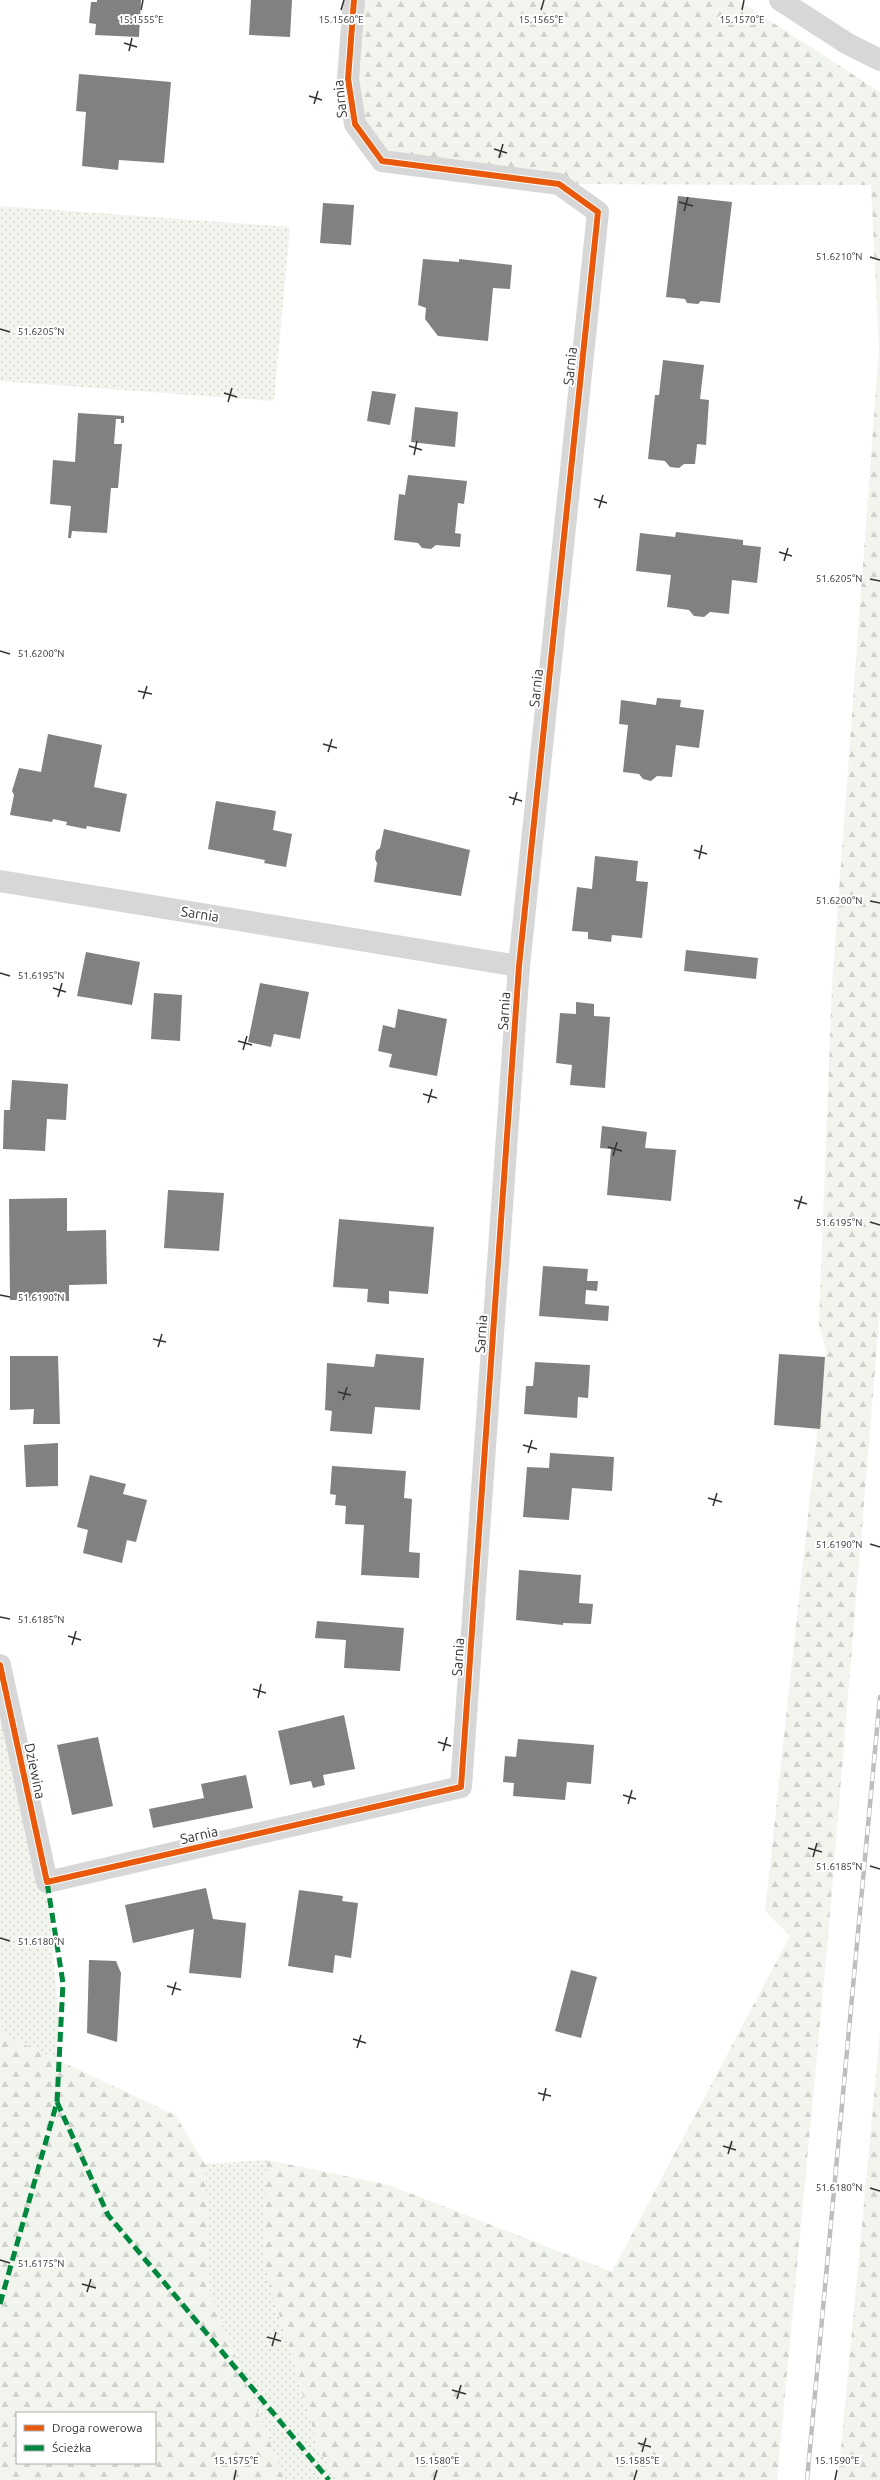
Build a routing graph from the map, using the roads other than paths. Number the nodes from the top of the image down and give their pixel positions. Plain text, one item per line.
1 (354, 0) edge
2 (780, 0) edge
3 (880, 60) edge
4 (0, 881) edge
5 (519, 966) junction
6 (0, 1665) edge
7 (48, 1882) joint

1 - 5 street, Sarnia
2 - 3 street
4 - 5 street, Sarnia
5 - 7 street, Sarnia
6 - 7 street, Dziewina

